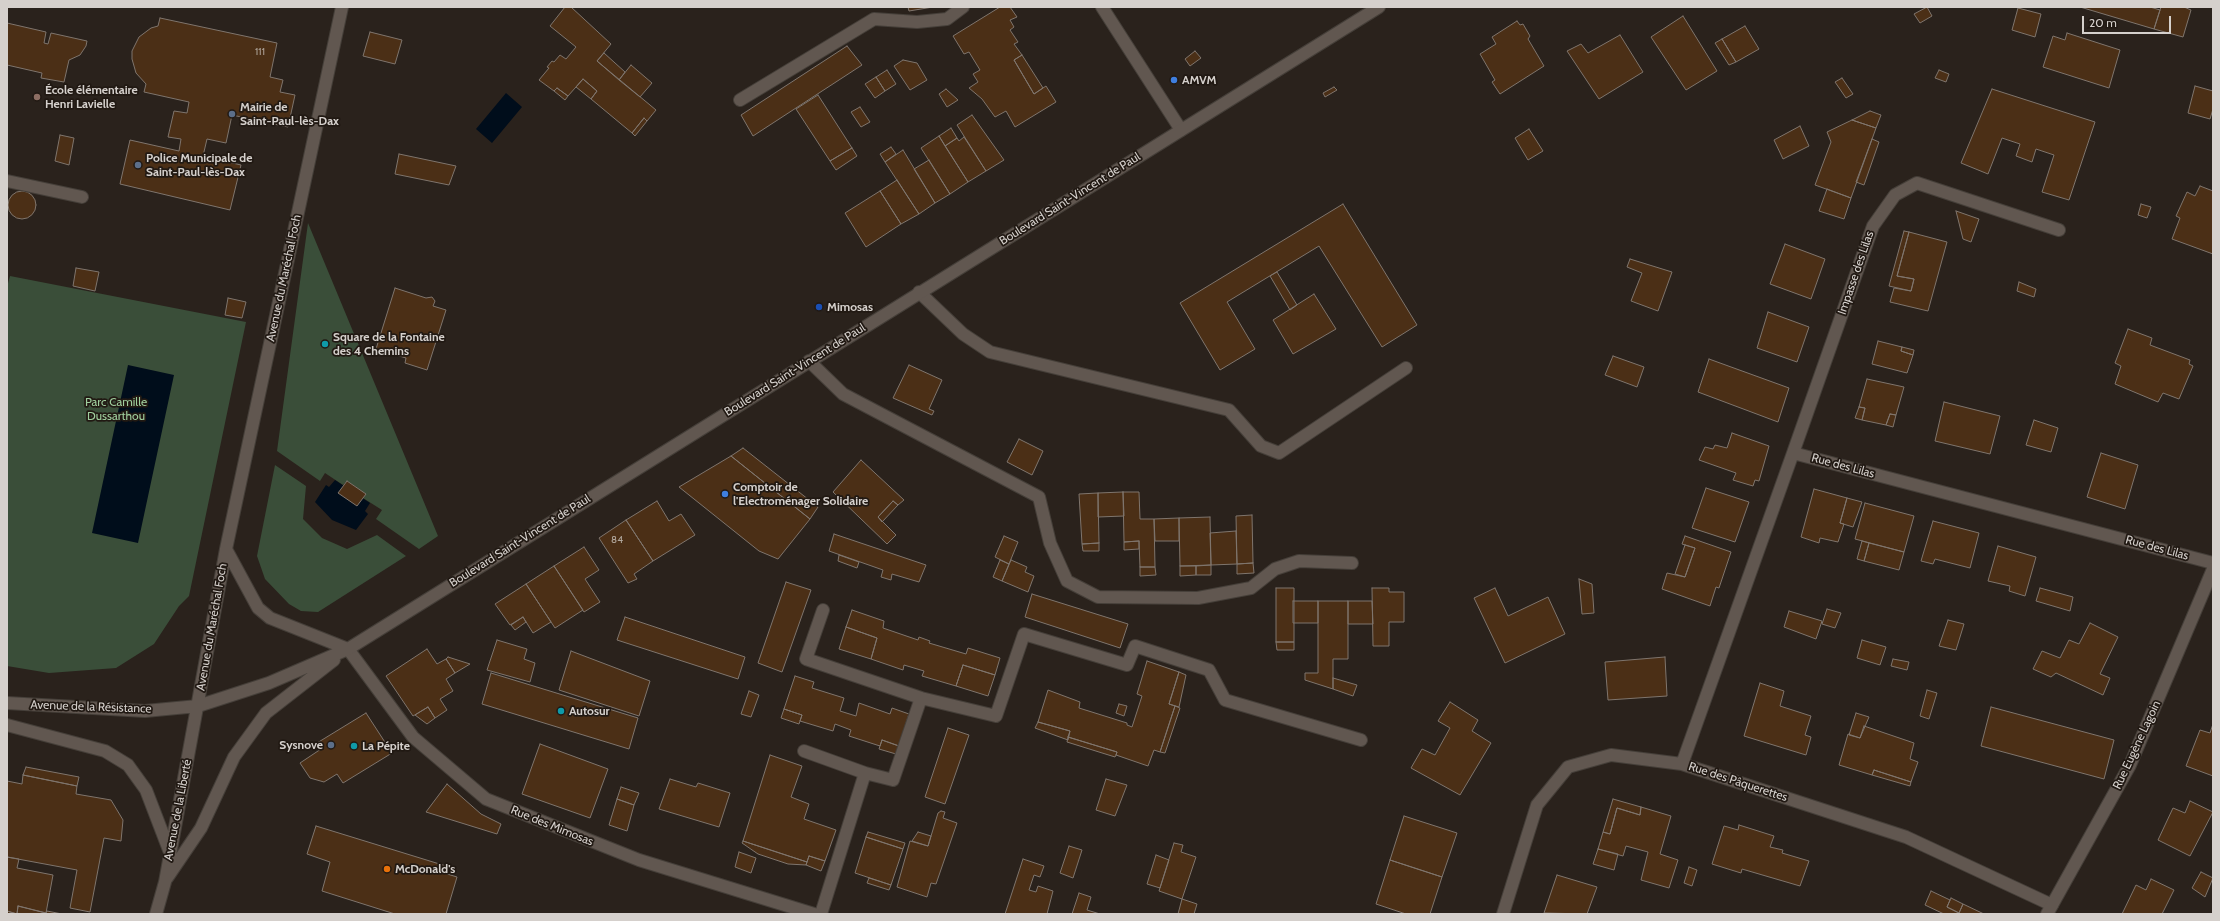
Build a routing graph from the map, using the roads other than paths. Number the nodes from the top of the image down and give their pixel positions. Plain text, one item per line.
1 (342, 7) edge
2 (963, 7) edge
3 (1102, 7) edge
4 (1379, 7) edge
5 (740, 100) dead end
6 (1181, 130) junction
7 (7, 181) edge
8 (82, 197) dead end
9 (2059, 230) dead end
10 (919, 292) junction
11 (809, 361) junction
12 (1406, 368) dead end
13 (1793, 453) junction
14 (226, 548) junction
15 (1352, 563) dead end
16 (2213, 563) edge
17 (2213, 569) edge
18 (823, 610) dead end
19 (348, 650) junction
20 (921, 698) junction
21 (7, 703) edge
22 (198, 706) junction
23 (7, 725) edge
24 (1361, 740) dead end
25 (804, 752) dead end
26 (1682, 764) junction
27 (865, 773) junction
28 (170, 850) junction
29 (165, 882) junction
30 (2049, 909) edge
31 (156, 914) edge
32 (814, 914) edge
33 (821, 914) edge
34 (1503, 914) edge

1 - 14 main road, Avenue du Maréchal Foch
2 - 5 main road
3 - 6 main road
4 - 6 main road, Boulevard Saint-Vincent de Paul
6 - 10 main road, Boulevard Saint-Vincent de Paul
7 - 8 main road
9 - 13 main road, Impasse des Lilas
10 - 11 main road, Boulevard Saint-Vincent de Paul
10 - 12 main road
11 - 15 main road
11 - 19 main road, Boulevard Saint-Vincent de Paul
13 - 16 main road, Rue des Lilas
13 - 26 main road
14 - 19 main road, Avenue du Maréchal Foch
14 - 22 main road, Avenue du Maréchal Foch
17 - 30 main road, Rue Eugène Lagoin
18 - 20 main road
19 - 22 main road, Boulevard Saint-Vincent de Paul
19 - 29 main road
19 - 32 main road, Rue des Mimosas
20 - 24 main road
20 - 27 main road
21 - 22 main road, Avenue de la Résistance
22 - 28 main road, Avenue de la Liberté
23 - 28 main road
25 - 27 main road
26 - 30 main road, Rue des Pâquerettes
26 - 34 main road, Rue des Pâquerettes
27 - 33 main road
28 - 29 main road, Avenue de la Liberté
29 - 31 main road, Avenue de la Liberté

